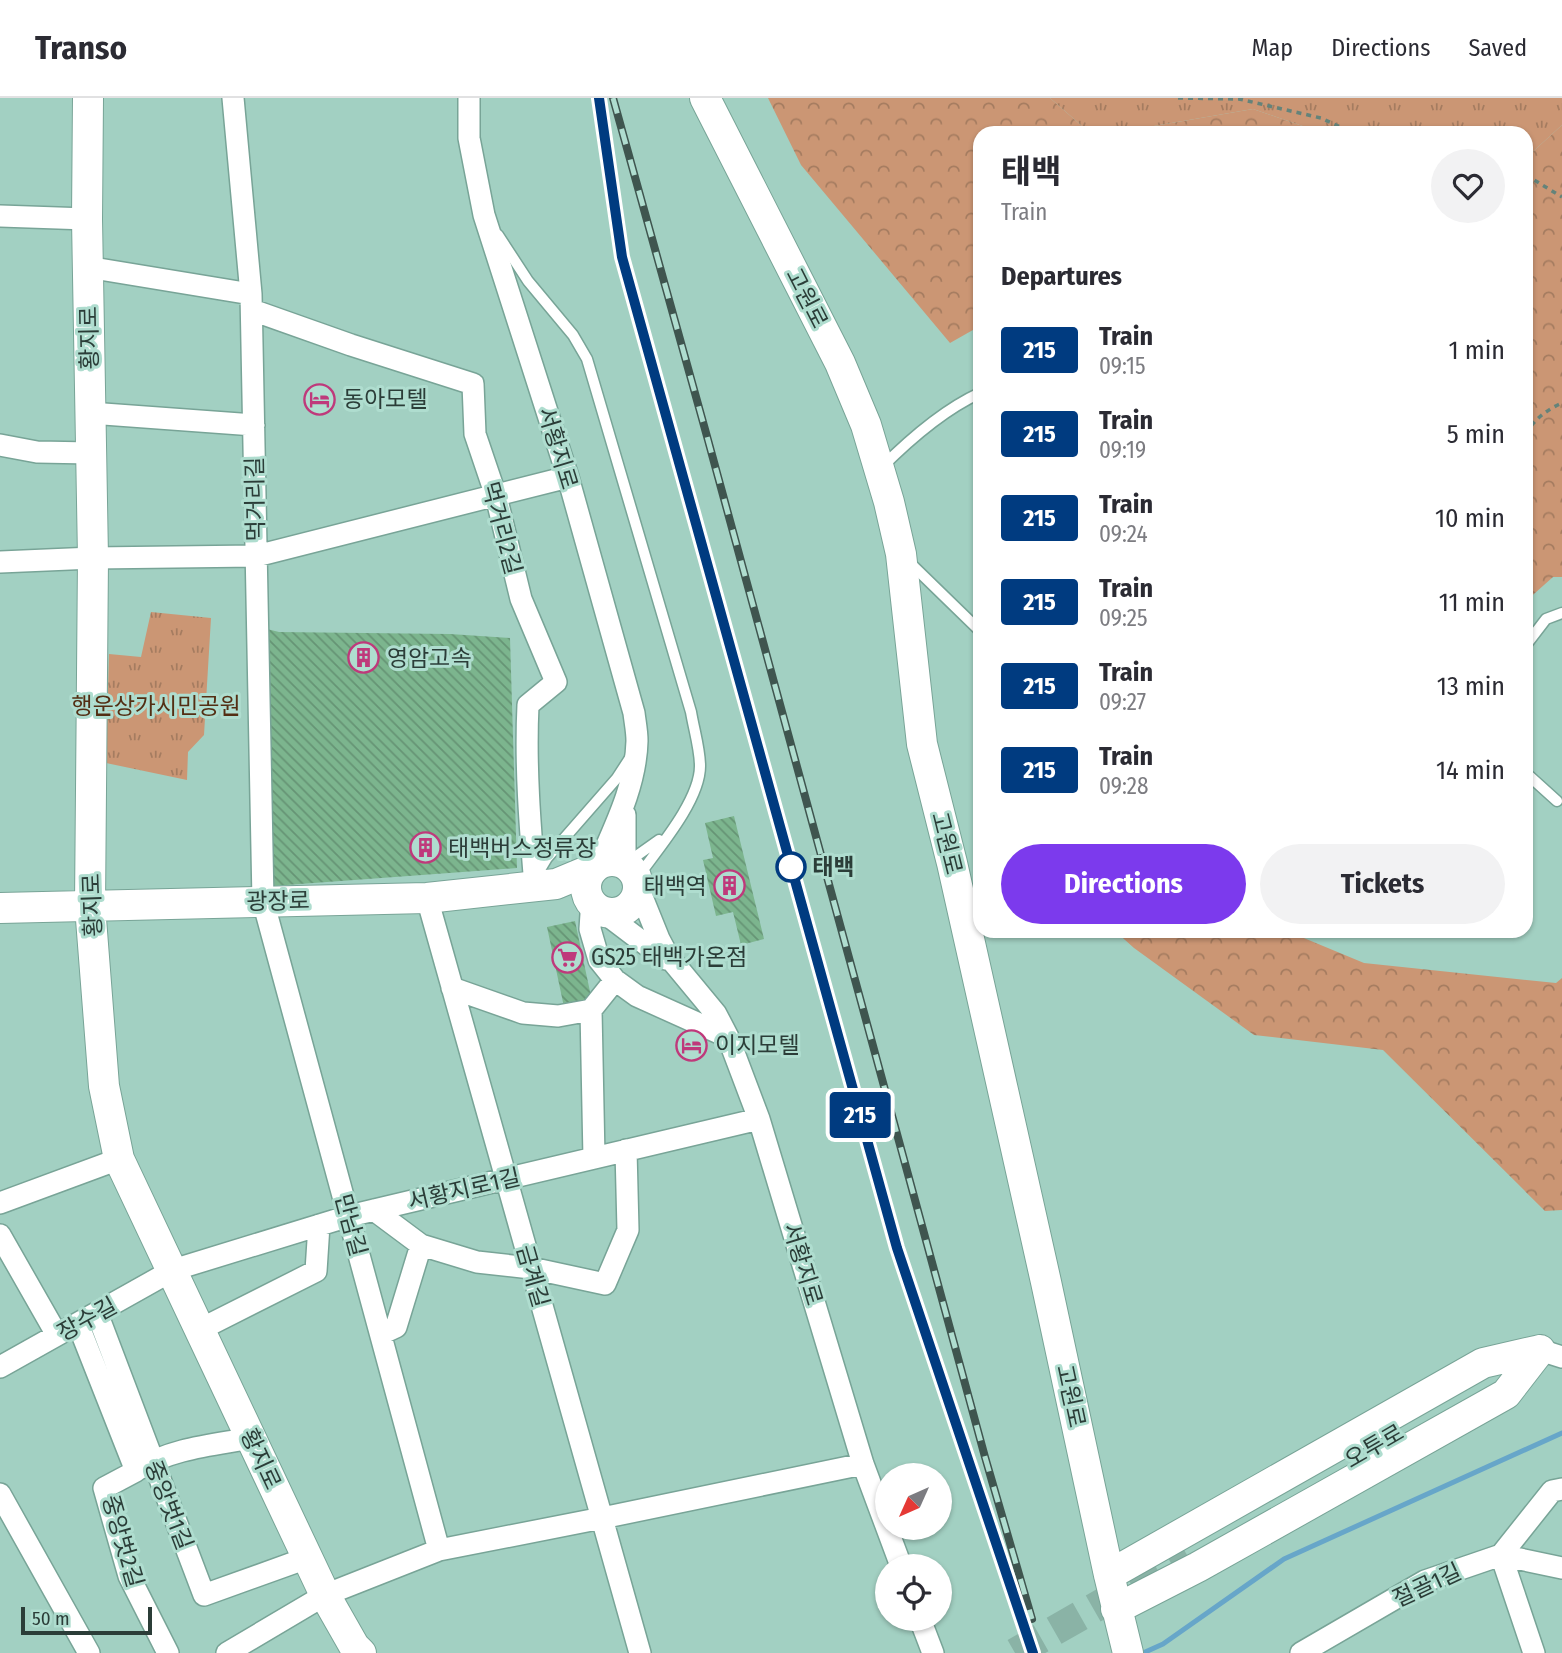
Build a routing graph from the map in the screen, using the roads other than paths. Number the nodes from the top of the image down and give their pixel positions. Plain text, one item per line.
1 (88, 98) edge
2 (233, 98) edge
3 (469, 98) edge
4 (705, 98) edge
5 (484, 215) junction
6 (0, 216) edge
7 (87, 219) junction
8 (88, 267) junction
9 (252, 302) junction
10 (973, 396) edge
11 (90, 413) junction
12 (254, 425) junction
13 (0, 445) edge
14 (91, 453) junction
15 (880, 470) junction
16 (568, 477) junction
17 (496, 496) junction
18 (901, 554) junction
19 (256, 556) junction
20 (93, 558) junction
21 (0, 562) edge
22 (1562, 613) edge
23 (973, 624) edge
24 (1533, 636) edge
25 (637, 739) junction
26 (1533, 779) edge
27 (1557, 801) dead end
28 (672, 828) junction
29 (618, 872) junction
30 (545, 885) junction
31 (427, 898) junction
32 (263, 901) junction
33 (90, 906) junction
34 (596, 907) junction
35 (0, 908) edge
36 (682, 974) junction
37 (615, 980) junction
38 (452, 988) junction
39 (591, 1010) junction
40 (728, 1037) junction
41 (759, 1119) junction
42 (626, 1150) junction
43 (594, 1158) junction
44 (119, 1159) junction
45 (506, 1179) junction
46 (0, 1203) edge
47 (374, 1210) junction
48 (349, 1216) junction
49 (319, 1225) junction
50 (0, 1234) edge
51 (421, 1245) junction
52 (531, 1268) junction
53 (173, 1270) junction
54 (97, 1313) junction
55 (78, 1324) junction
56 (201, 1329) junction
57 (381, 1334) junction
58 (57, 1335) junction
59 (1555, 1349) edge
60 (0, 1367) edge
61 (251, 1438) junction
62 (863, 1464) junction
63 (144, 1466) junction
64 (1562, 1489) edge
65 (0, 1494) edge
66 (602, 1518) junction
67 (439, 1550) junction
68 (897, 1554) edge
69 (1187, 1555) tunnel mouth
70 (1502, 1555) junction
71 (307, 1558) junction
72 (1562, 1568) edge
73 (1109, 1576) junction
74 (325, 1594) junction
75 (1117, 1613) junction
76 (925, 1631) edge
77 (89, 1653) edge
78 (169, 1653) edge
79 (228, 1653) edge
80 (361, 1653) edge
81 (640, 1653) edge
82 (933, 1653) edge
83 (1128, 1653) edge
84 (1301, 1653) edge
85 (1534, 1653) edge

1 - 7 street, 황지로
2 - 9 street, 먹거리길
3 - 5 street, 서황지로
4 - 15 street, 고원로
5 - 16 street, 서황지로
5 - 28 lane
6 - 7 street
7 - 8 street, 황지로
8 - 9 street
8 - 11 street, 황지로
9 - 12 street, 먹거리길
9 - 17 street, 먹거리2길
10 - 15 lane
11 - 12 street
11 - 14 street, 황지로
12 - 19 street, 먹거리길
13 - 14 street
14 - 20 street, 황지로
15 - 18 street, 고원로
16 - 17 street
16 - 25 street, 서황지로
17 - 19 street
17 - 30 street, 먹거리2길
18 - 23 lane
18 - 73 street, 고원로
19 - 20 street
19 - 32 street, 먹거리길
20 - 21 street
20 - 33 street, 황지로
22 - 24 lane
25 - 29 street, 서황지로
25 - 30 lane
26 - 27 lane
28 - 29 lane
28 - 29 lane
29 - 30 street, 광장로
29 - 34 street
29 - 34 street
29 - 36 street
30 - 31 street, 광장로
30 - 34 street
31 - 32 street, 광장로
31 - 38 street, 금계길
32 - 33 street, 광장로
32 - 48 street, 만남길
33 - 35 street, 광장로
33 - 44 street, 황지로
34 - 36 street
34 - 37 street
36 - 40 street, 서황지로
37 - 39 street
37 - 40 street
38 - 39 street
38 - 45 street, 금계길
39 - 43 street
40 - 41 street, 서황지로
41 - 42 street, 서황지로1길
41 - 62 street, 서황지로
42 - 43 street, 서황지로1길
42 - 52 street
43 - 45 street, 서황지로1길
44 - 46 street
44 - 53 street, 황지로
45 - 47 street, 서황지로1길
45 - 52 street, 금계길
47 - 48 street, 서황지로1길
47 - 51 street
48 - 49 street, 서황지로1길
48 - 57 street, 만남길
49 - 53 street, 서황지로1길
49 - 56 street
50 - 58 street
51 - 52 street
51 - 57 street
52 - 66 street, 금계길
53 - 54 street, 장수길
53 - 56 street, 황지로
54 - 55 street, 장수길
54 - 63 street, 중앙벗1길
55 - 58 street, 장수길
55 - 63 street, 중앙벗2길
56 - 61 street, 황지로
57 - 67 street, 만남길
58 - 60 street, 장수길
59 - 69 street, 오투로
59 - 73 street
59 - 75 street
61 - 63 street
61 - 71 street, 황지로
62 - 66 street
62 - 68 street, 서황지로
63 - 71 street, 중앙벗1길
63 - 78 street, 중앙벗2길
64 - 70 street
65 - 77 street
66 - 67 street
66 - 81 street, 금계길
67 - 74 street
70 - 72 street
70 - 84 street, 절골1길
70 - 85 street
71 - 74 street, 황지로
73 - 75 street, 고원로
74 - 79 street
74 - 80 street, 황지로
75 - 83 street, 고원로
76 - 82 street

